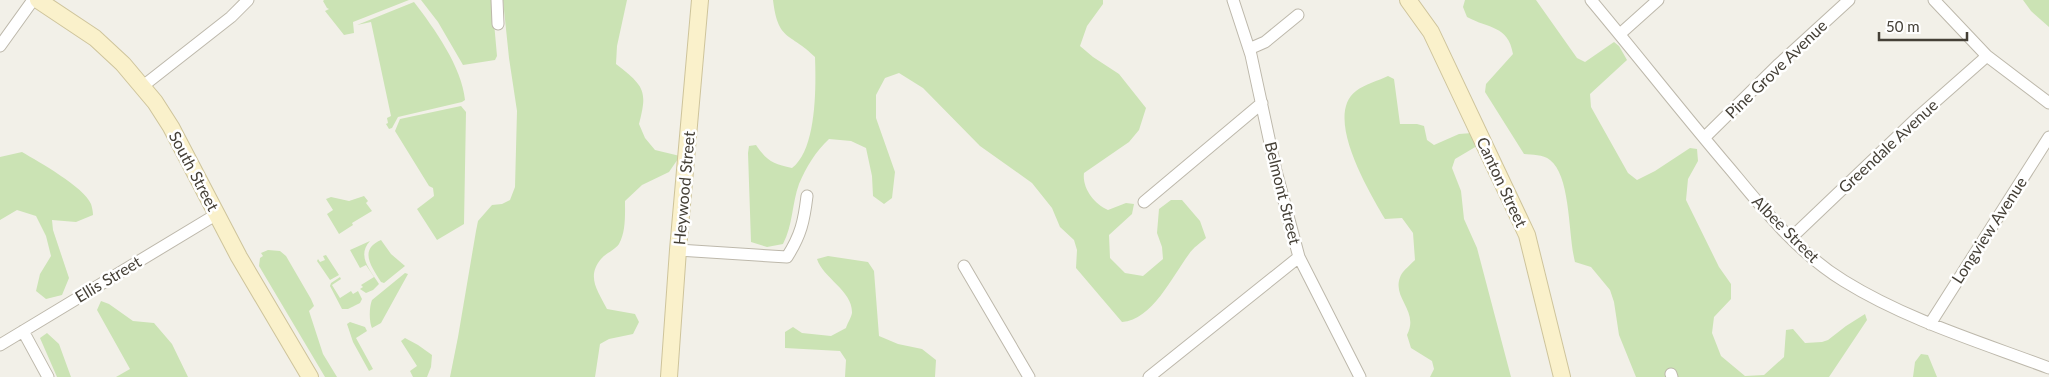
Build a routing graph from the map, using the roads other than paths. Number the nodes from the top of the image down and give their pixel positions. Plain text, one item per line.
1 (33, 0) edge
2 (38, 0) edge
3 (248, 0) edge
4 (497, 0) edge
5 (700, 0) edge
6 (1233, 0) edge
7 (1408, 0) edge
8 (1591, 0) edge
9 (1658, 0) edge
10 (1849, 0) edge
11 (1934, 0) edge
12 (1298, 15) dead end
13 (498, 24) dead end
14 (1620, 34) junction
15 (0, 46) edge
16 (1249, 49) junction
17 (1987, 56) junction
18 (143, 86) junction
19 (2049, 102) edge
20 (1262, 103) junction
21 (2049, 137) edge
22 (1704, 138) junction
23 (807, 196) dead end
24 (1144, 202) dead end
25 (217, 214) junction
26 (1791, 238) junction
27 (678, 250) junction
28 (1299, 257) junction
29 (964, 266) dead end
30 (1930, 324) junction
31 (23, 331) junction
32 (0, 345) edge
33 (2049, 368) edge
34 (48, 377) edge
35 (310, 377) edge
36 (669, 377) edge
37 (1028, 377) edge
38 (1149, 377) edge
39 (1360, 377) edge
40 (1562, 377) edge

1 - 15 street
2 - 18 street, South Street
3 - 18 street
4 - 13 street
5 - 27 street, Heywood Street
6 - 16 street, Belmont Street
7 - 40 street, Canton Street
8 - 14 street, Albee Street
9 - 14 street
10 - 22 street, Pine Grove Avenue
11 - 17 street
12 - 16 street
14 - 22 street, Albee Street
16 - 20 street, Belmont Street
17 - 19 street
17 - 26 street, Greendale Avenue
18 - 25 street, South Street
20 - 24 street
20 - 28 street, Belmont Street
21 - 30 street, Longview Avenue
22 - 26 street, Albee Street
23 - 27 street
25 - 31 street, Ellis Street
25 - 35 street, South Street
26 - 30 street, Albee Street
27 - 36 street, Heywood Street
28 - 38 street
28 - 39 street, Belmont Street
29 - 37 street
30 - 33 street, Albee Street
31 - 32 street, Ellis Street
31 - 34 street

